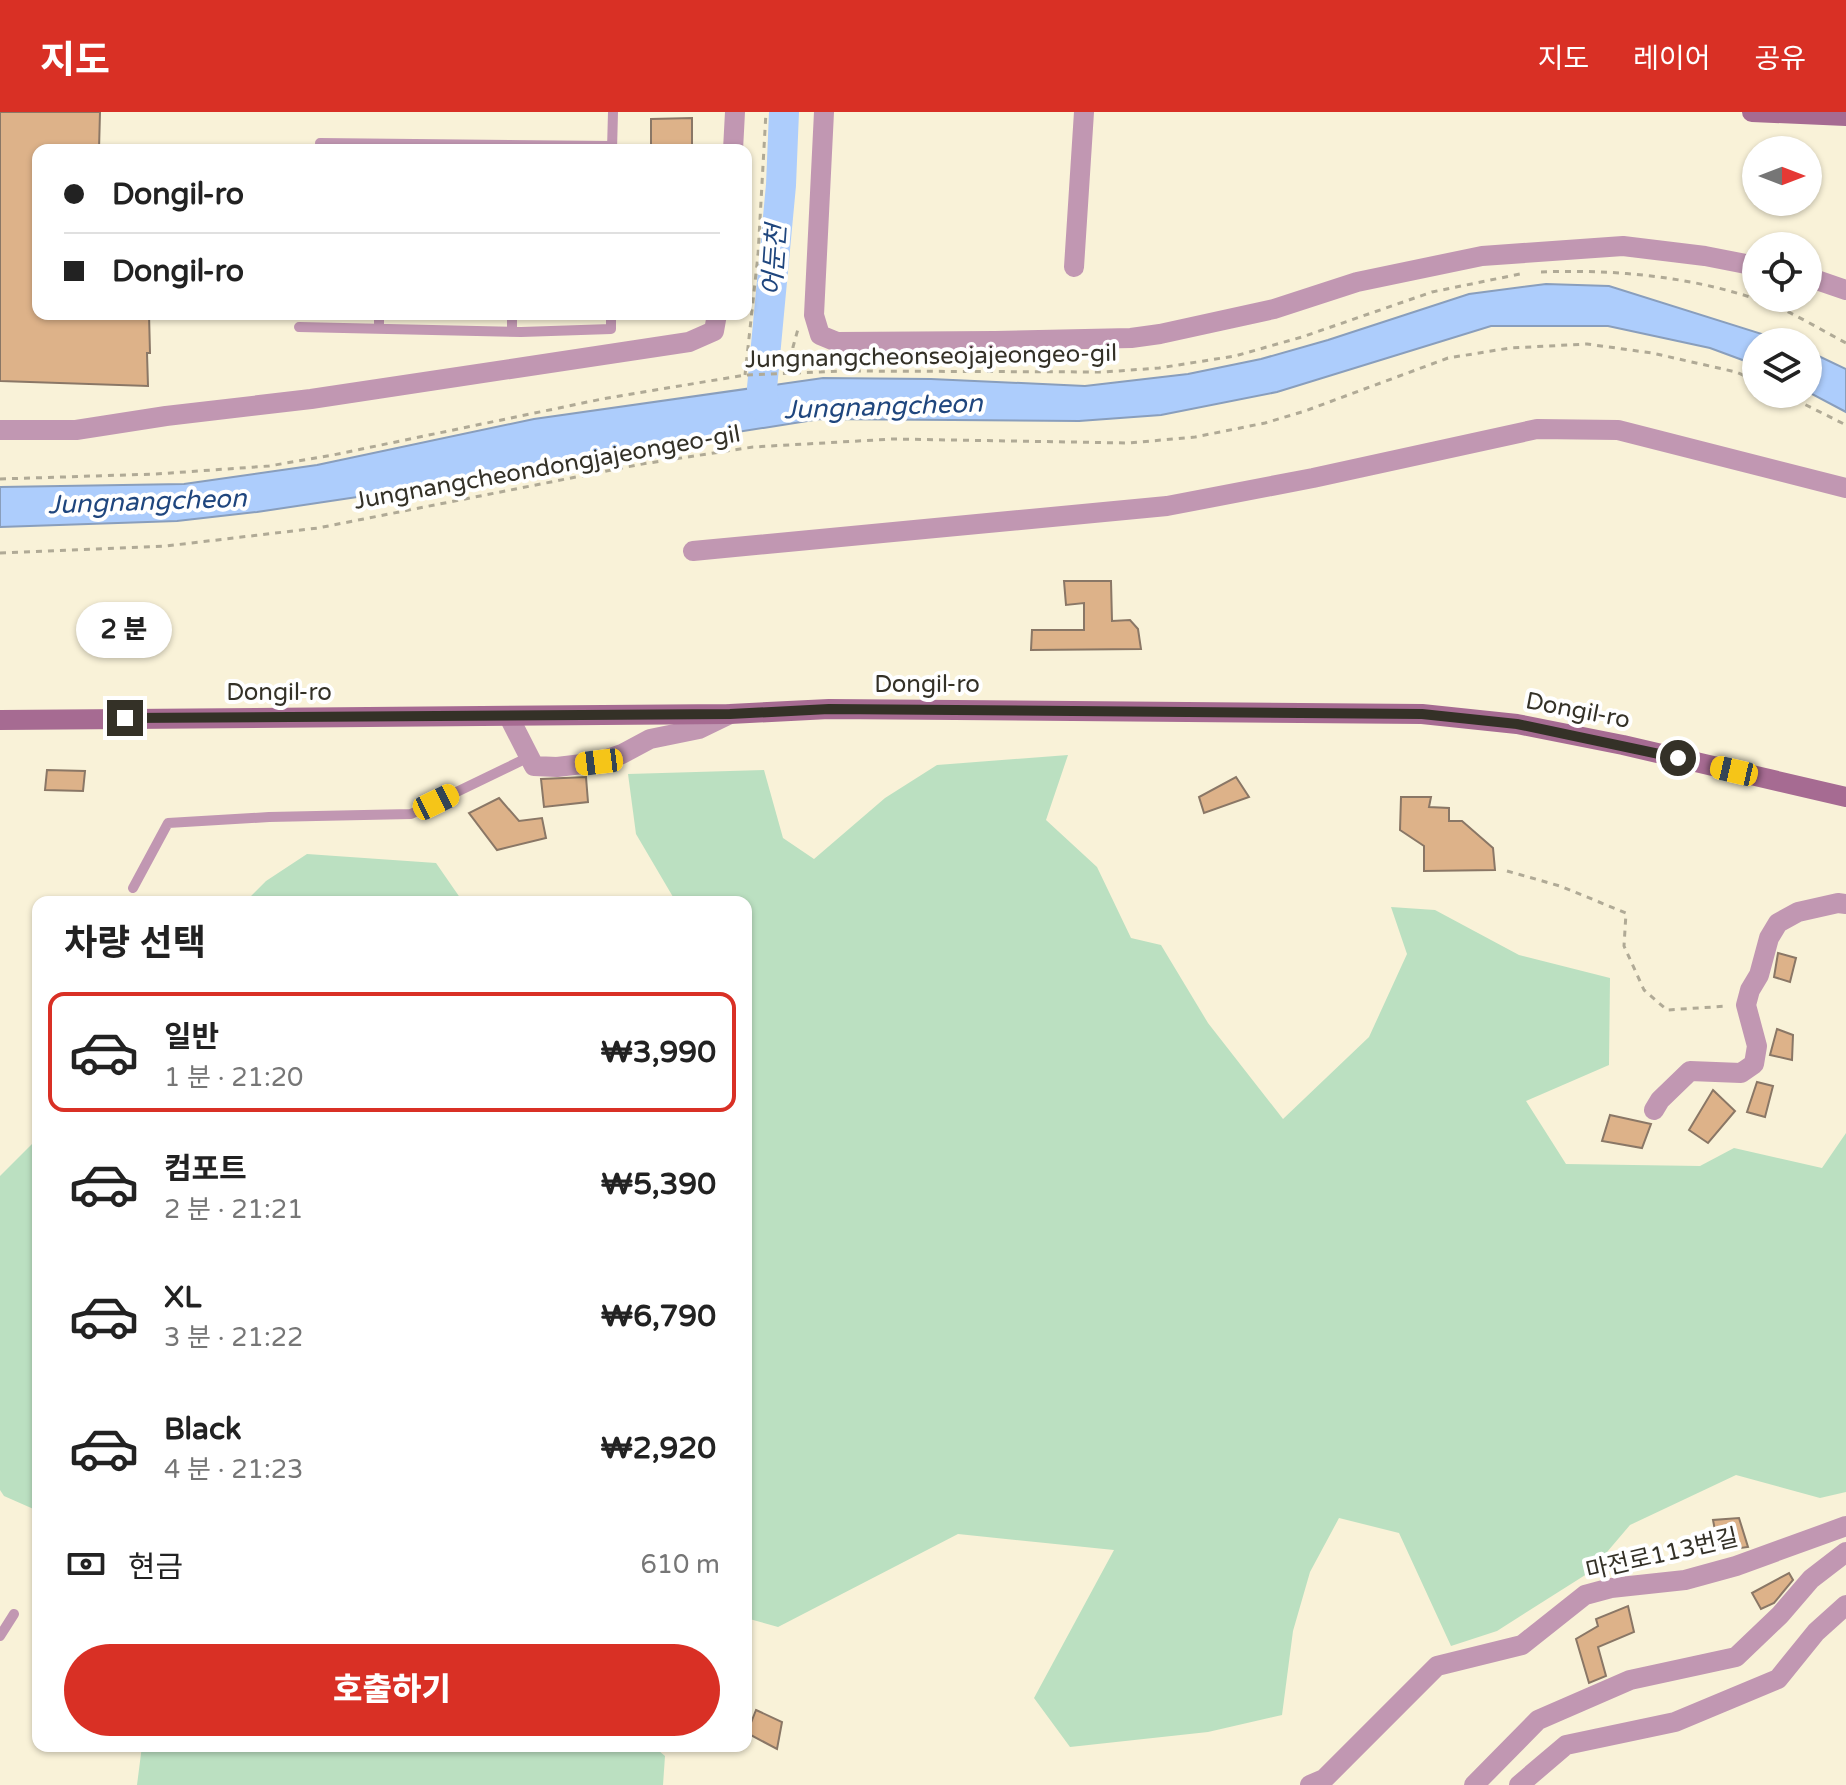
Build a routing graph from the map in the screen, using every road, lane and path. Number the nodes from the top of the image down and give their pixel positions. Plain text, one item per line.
1 (613, 112) edge
2 (735, 112) edge
3 (766, 112) edge
4 (824, 112) edge
5 (1084, 112) edge
6 (1752, 112) edge
7 (1833, 114) edge
8 (320, 143) dead end
9 (336, 144) edge
10 (612, 144) edge
11 (733, 144) edge
12 (1742, 263) edge
13 (1074, 267) dead end
14 (1822, 282) edge
15 (1846, 290) edge
16 (752, 310) edge
17 (379, 320) edge
18 (512, 320) edge
19 (611, 320) edge
20 (716, 320) edge
21 (751, 320) edge
22 (299, 327) dead end
23 (379, 329) junction
24 (512, 332) junction
25 (1846, 343) edge
26 (745, 375) junction
27 (1742, 375) edge
28 (1812, 408) edge
29 (1846, 425) edge
30 (0, 430) edge
31 (0, 479) edge
32 (1846, 488) edge
33 (693, 551) dead end
34 (0, 553) edge
35 (730, 714) junction
36 (509, 717) junction
37 (0, 720) edge
38 (26, 720) junction
39 (0, 729) edge
40 (529, 757) junction
41 (1846, 797) edge
42 (1507, 871) dead end
43 (133, 888) dead end
44 (1846, 904) edge
45 (1746, 1005) junction
46 (1654, 1110) dead end
47 (1846, 1526) edge
48 (1846, 1552) edge
49 (1846, 1605) edge
50 (14, 1614) dead end
51 (0, 1636) edge
52 (1310, 1785) edge
53 (1474, 1785) edge
54 (1519, 1785) edge

1 - 10 lane
2 - 11 street
3 - 16 path
4 - 12 street
5 - 13 street
6 - 7 street
8 - 9 lane
14 - 15 street
17 - 23 lane
18 - 24 lane
19 - 24 lane
20 - 30 street
21 - 26 path
22 - 23 lane
23 - 24 lane
25 - 26 path, Jungnangcheonseojajeongeo-gil
26 - 31 path, Jungnangcheonseojajeongeo-gil
27 - 34 path, Jungnangcheondongjajeongeo-gil
28 - 29 path
32 - 33 street
35 - 36 street, Dongil-ro
35 - 40 street
35 - 41 street, Dongil-ro
36 - 38 street, Dongil-ro
36 - 40 street
37 - 38 street, Dongil-ro
38 - 39 street
40 - 43 lane
42 - 45 path
44 - 45 street
45 - 46 street
47 - 52 street, 마전로113번길
48 - 53 street
49 - 54 street
50 - 51 lane

